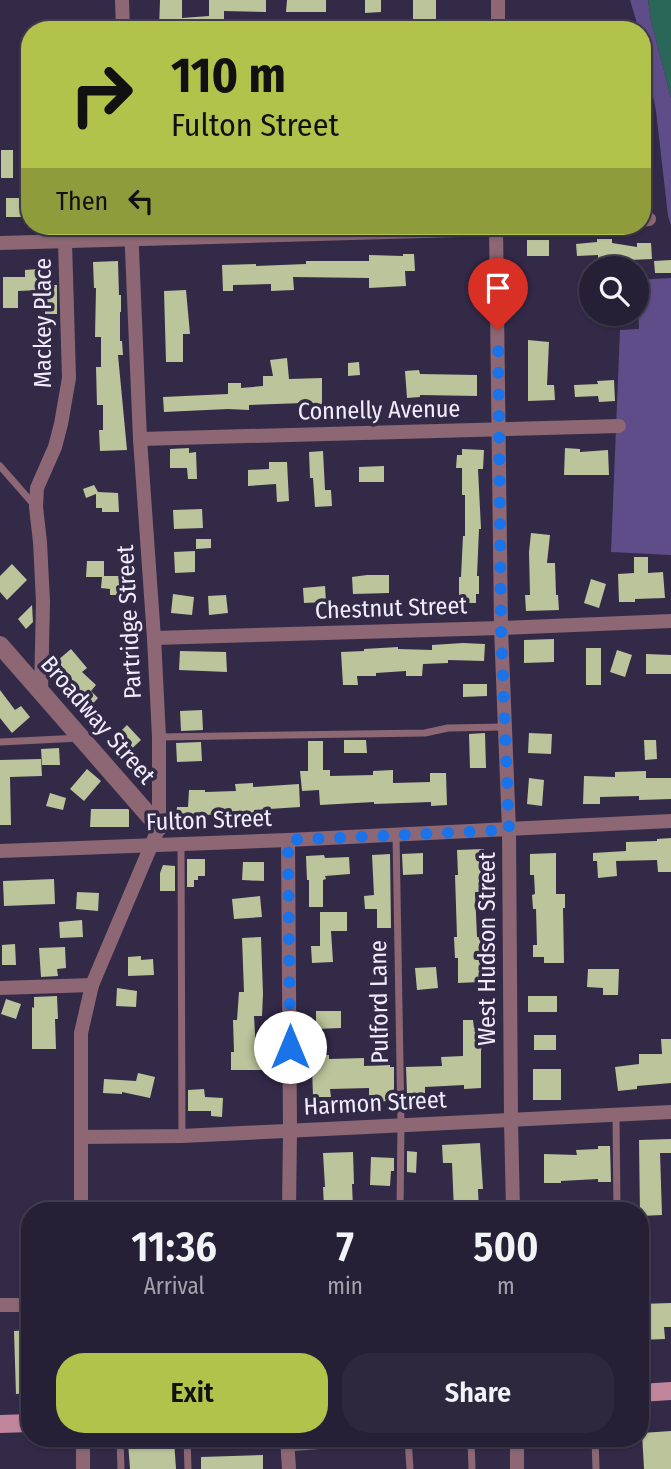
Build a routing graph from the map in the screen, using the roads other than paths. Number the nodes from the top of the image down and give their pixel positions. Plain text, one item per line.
1 (122, 0) edge
2 (498, 0) edge
3 (123, 21) edge
4 (498, 21) edge
5 (112, 235) edge
6 (132, 235) edge
7 (496, 235) edge
8 (65, 242) junction
9 (0, 243) edge
10 (619, 426) dead end
11 (500, 430) junction
12 (140, 439) junction
13 (0, 466) edge
14 (36, 507) junction
15 (671, 621) edge
16 (501, 628) junction
17 (154, 638) junction
18 (0, 645) edge
19 (41, 692) junction
20 (505, 727) junction
21 (159, 737) junction
22 (81, 738) junction
23 (0, 742) edge
24 (671, 821) edge
25 (159, 827) junction
26 (509, 830) junction
27 (396, 834) junction
28 (288, 840) junction
29 (181, 844) junction
30 (152, 845) junction
31 (0, 851) edge
32 (92, 985) junction
33 (0, 988) edge
34 (671, 1112) edge
35 (616, 1115) junction
36 (511, 1120) junction
37 (401, 1124) junction
38 (290, 1130) junction
39 (182, 1136) junction
40 (81, 1137) junction
41 (81, 1202) edge
42 (289, 1202) edge
43 (400, 1202) edge
44 (513, 1202) edge
45 (617, 1202) edge
46 (0, 1305) edge
47 (21, 1305) edge
48 (671, 1391) edge
49 (649, 1392) edge
50 (21, 1423) edge
51 (0, 1424) edge
52 (83, 1447) edge
53 (120, 1447) edge
54 (187, 1447) edge
55 (287, 1447) edge
56 (409, 1447) edge
57 (471, 1447) edge
58 (517, 1447) edge
59 (596, 1447) edge
60 (83, 1469) edge
61 (121, 1469) edge
62 (188, 1469) edge
63 (289, 1469) edge
64 (410, 1469) edge
65 (472, 1469) edge
66 (517, 1469) edge
67 (596, 1469) edge

1 - 3 street
2 - 4 street
5 - 8 street
6 - 12 street, Partridge Street
7 - 11 street, West Hudson Street
8 - 9 street
8 - 14 street, Mackey Place
10 - 11 street, Connelly Avenue
11 - 12 street, Connelly Avenue
11 - 16 street, West Hudson Street
12 - 17 street, Partridge Street
13 - 14 lane
14 - 19 street, Mackey Place
15 - 16 street, Chestnut Street
16 - 17 street, Chestnut Street
16 - 20 street, West Hudson Street
17 - 21 street, Partridge Street
18 - 19 street, Broadway Street
19 - 22 street, Broadway Street
20 - 21 lane
20 - 26 street, West Hudson Street
21 - 25 street, Partridge Street
22 - 23 lane
22 - 25 street, Broadway Street
24 - 26 street, Fulton Street
25 - 30 street, Partridge Street
26 - 27 street, Fulton Street
26 - 36 street, West Hudson Street
27 - 28 street, Fulton Street
27 - 37 lane, Pulford Lane
28 - 29 street, Fulton Street
28 - 38 street
29 - 30 street, Fulton Street
29 - 39 lane
30 - 31 street, Fulton Street
30 - 32 street, Partridge Street
32 - 33 street
32 - 40 street, Partridge Street
34 - 35 street, Harmon Street
35 - 36 street, Harmon Street
35 - 45 lane
36 - 37 street, Harmon Street
36 - 44 street, West Hudson Street
37 - 38 street, Harmon Street
37 - 43 lane, Pulford Lane
38 - 39 street, Harmon Street
38 - 42 street
39 - 40 street, Harmon Street
40 - 41 street, Partridge Street
46 - 47 street
48 - 49 main road
50 - 51 main road
52 - 60 street
53 - 61 lane
54 - 62 lane
55 - 63 street
56 - 64 lane
57 - 65 lane
58 - 66 street
59 - 67 lane

